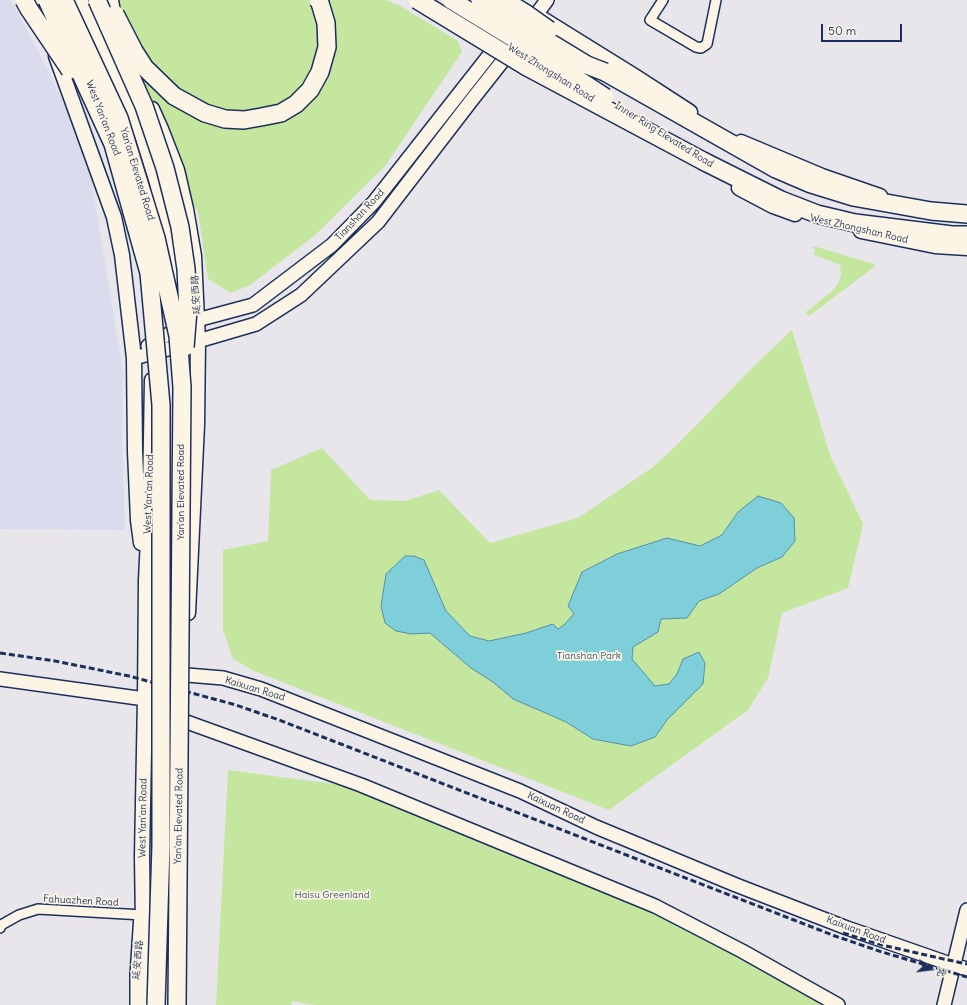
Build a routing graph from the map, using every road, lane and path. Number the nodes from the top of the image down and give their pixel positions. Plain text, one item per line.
1 (37, 0) edge
2 (56, 0) edge
3 (64, 0) edge
4 (80, 0) edge
5 (96, 0) edge
6 (110, 0) edge
7 (318, 0) edge
8 (417, 0) edge
9 (425, 0) edge
10 (452, 0) edge
11 (480, 0) edge
12 (504, 0) edge
13 (547, 0) edge
14 (663, 0) edge
15 (716, 0) edge
16 (520, 2) edge
17 (87, 15) junction
18 (536, 15) junction
19 (68, 25) junction
20 (499, 41) junction
21 (511, 49) junction
22 (127, 58) junction
23 (605, 72) junction
24 (143, 91) junction
25 (95, 102) junction
26 (142, 135) junction
27 (87, 143) junction
28 (705, 162) junction
29 (967, 211) edge
30 (967, 214) edge
31 (967, 235) edge
32 (967, 248) edge
33 (197, 320) junction
34 (178, 330) junction
35 (198, 341) junction
36 (179, 346) junction
37 (153, 347) junction
38 (134, 358) junction
39 (182, 387) junction
40 (146, 580) junction
41 (188, 611) junction
42 (187, 674) junction
43 (0, 679) edge
44 (145, 699) junction
45 (184, 721) junction
46 (142, 856) junction
47 (179, 856) junction
48 (967, 910) edge
49 (143, 915) junction
50 (0, 928) edge
51 (953, 965) junction
52 (967, 969) edge
53 (134, 1005) edge
54 (139, 1005) edge
55 (144, 1005) edge
56 (156, 1005) edge
57 (178, 1005) edge
58 (838, 1005) edge
59 (944, 1005) edge

1 - 19 main road
1 - 25 highway, Yan'an Elevated Road, bridge
1 - 25 highway, bridge
1 - 27 main road
2 - 19 main road, West Yan'an Road
3 - 39 highway, Yan'an Elevated Road, bridge
4 - 17 main road
5 - 22 main road, 延安西路
5 - 39 highway, bridge
6 - 7 highway, bridge
6 - 22 main road
8 - 28 highway, bridge
9 - 20 main road, West Zhongshan Road
10 - 28 highway, Inner Ring Elevated Road, bridge
11 - 23 highway, bridge
12 - 23 highway, bridge
13 - 18 street
14 - 15 street
16 - 18 main road
16 - 20 street, Tianshan Road
17 - 19 main road
17 - 26 main road
18 - 21 street, Tianshan Road
18 - 29 main road
19 - 25 main road, West Yan'an Road
20 - 21 main road, West Zhongshan Road
20 - 33 street, Tianshan Road
21 - 32 main road, West Zhongshan Road
21 - 35 street, Tianshan Road
22 - 24 main road, 延安西路
23 - 30 highway
24 - 26 main road
24 - 33 main road, 延安西路
25 - 27 main road
25 - 37 main road, West Yan'an Road
25 - 56 highway, Yan'an Elevated Road, bridge
26 - 34 main road
27 - 38 main road
28 - 31 highway, Inner Ring Elevated Road
33 - 34 street, Tianshan Road
33 - 35 main road, 延安西路
34 - 36 main road
34 - 37 street, Tianshan Road
35 - 36 street, Tianshan Road
35 - 41 main road, 延安西路
36 - 37 street, Tianshan Road
36 - 41 main road
37 - 38 street, Tianshan Road
37 - 40 main road, West Yan'an Road
38 - 40 main road
39 - 57 highway, Yan'an Elevated Road, bridge
40 - 44 main road, West Yan'an Road
41 - 42 main road
42 - 44 street
42 - 45 main road
42 - 51 street, Kaixuan Road
43 - 44 street
44 - 45 street
44 - 46 main road, West Yan'an Road
45 - 47 main road
45 - 58 street
46 - 47 main road
46 - 49 main road, West Yan'an Road
47 - 57 main road
48 - 51 street
49 - 50 street, Fahuazhen Road
49 - 53 main road, 延安西路
49 - 54 highway
49 - 55 main road, West Yan'an Road
51 - 52 street, Kaixuan Road
51 - 59 street

